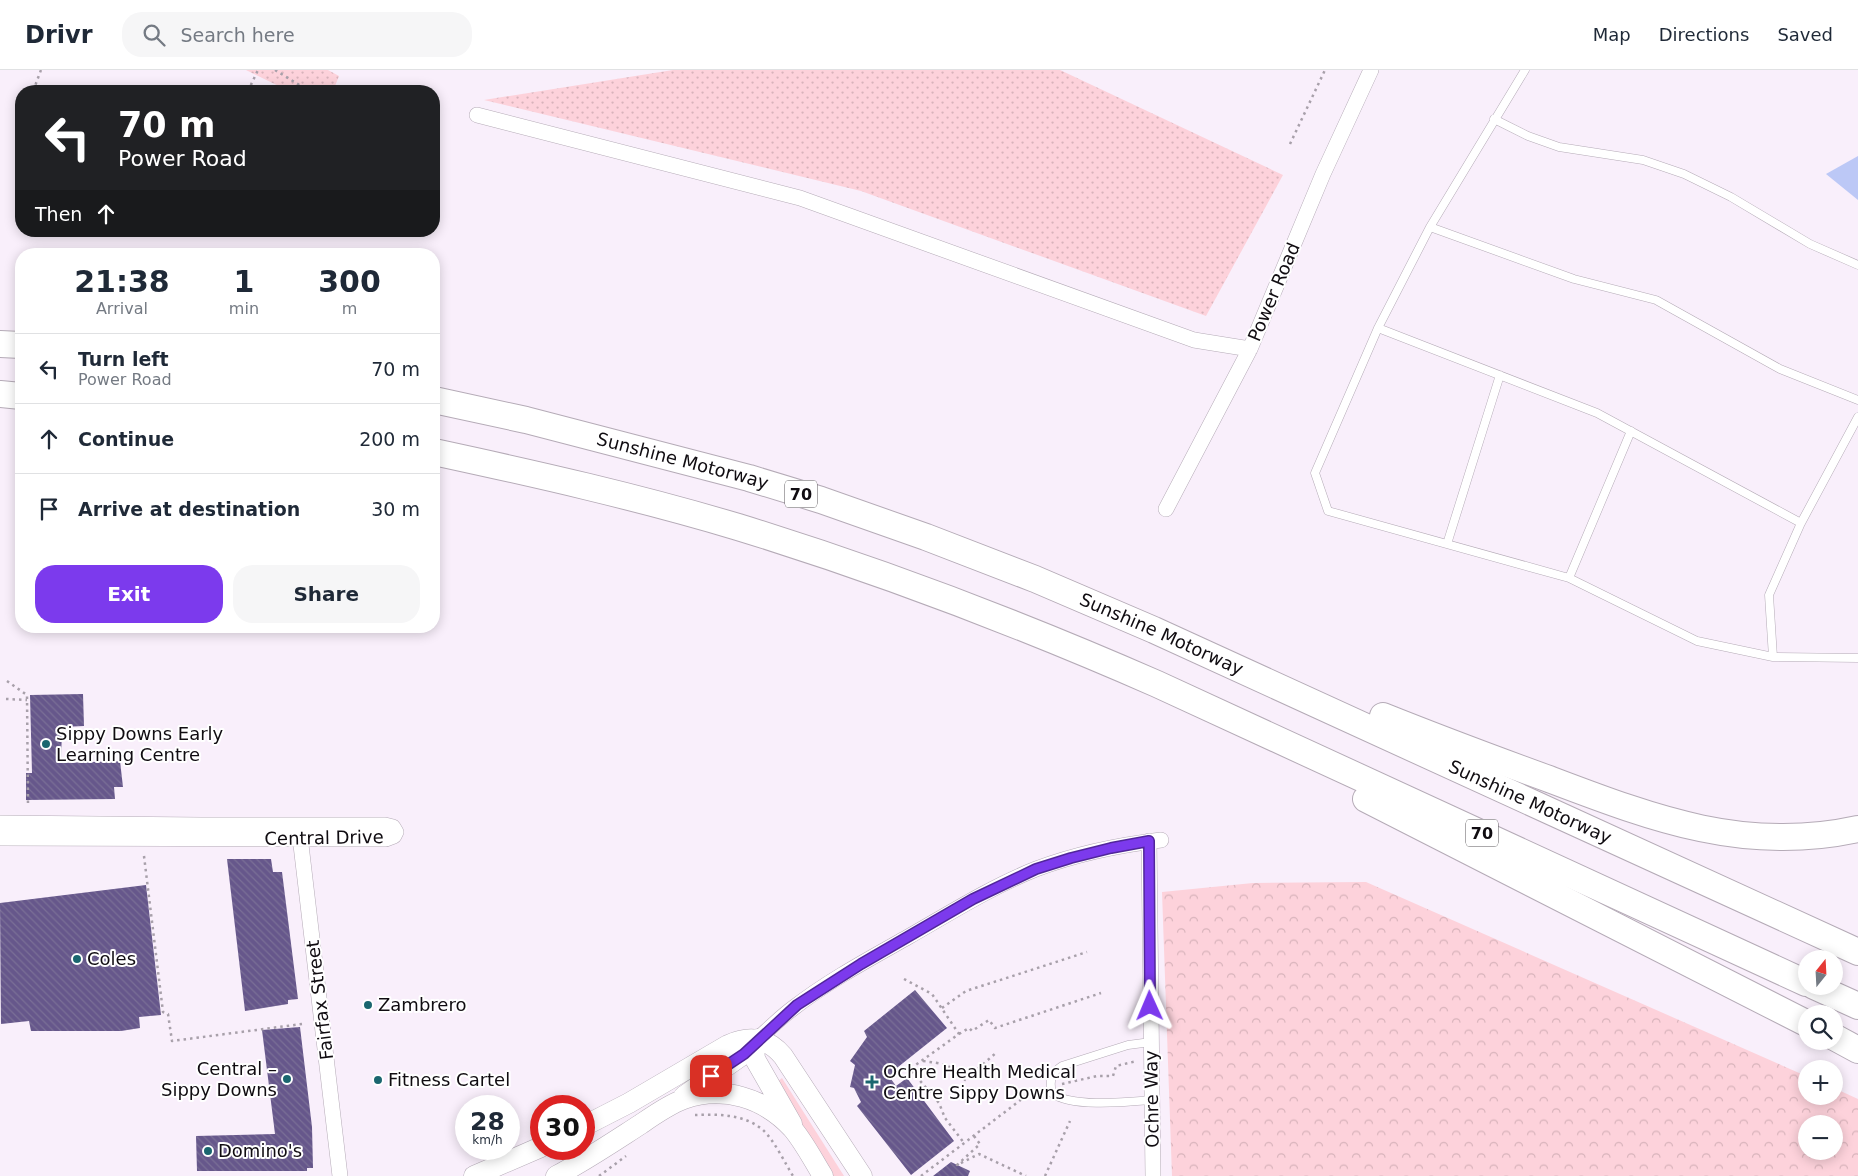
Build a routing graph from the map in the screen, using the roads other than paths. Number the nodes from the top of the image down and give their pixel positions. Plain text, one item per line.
1 (1370, 70) edge
2 (1525, 70) edge
3 (477, 115) dead end
4 (1494, 119) junction
5 (1430, 226) junction
6 (1858, 265) edge
7 (1378, 328) junction
8 (0, 344) edge
9 (15, 345) edge
10 (1250, 350) junction
11 (1500, 375) junction
12 (0, 394) edge
13 (15, 395) edge
14 (1858, 400) edge
15 (440, 401) edge
16 (1858, 417) edge
17 (1631, 431) junction
18 (440, 453) edge
19 (1166, 509) dead end
20 (1801, 523) junction
21 (1447, 544) junction
22 (1569, 578) junction
23 (1773, 657) junction
24 (1858, 658) edge
25 (1157, 684) junction
26 (1324, 707) junction
27 (0, 824) edge
28 (1858, 830) edge
29 (299, 831) junction
30 (0, 838) edge
31 (1858, 952) edge
32 (1798, 978) edge
33 (1834, 995) edge
34 (1858, 1006) edge
35 (1798, 1019) edge
36 (758, 1039) junction
37 (1151, 1042) junction
38 (1843, 1042) edge
39 (1858, 1050) edge
40 (1152, 1100) junction
41 (671, 1105) junction
42 (595, 1120) edge
43 (798, 1137) junction
44 (530, 1152) edge
45 (340, 1176) edge
46 (474, 1176) edge
47 (556, 1176) edge
48 (823, 1176) edge
49 (862, 1176) edge
50 (1153, 1176) edge

1 - 10 street, Power Road
2 - 4 lane
3 - 10 street
4 - 5 lane
4 - 6 lane
5 - 7 lane
5 - 14 lane
7 - 11 lane
7 - 21 lane
8 - 9 highway
10 - 19 street, Power Road
11 - 17 lane
11 - 21 lane
12 - 13 highway
15 - 26 highway, Sunshine Motorway / 70
16 - 20 lane
17 - 20 lane
17 - 22 lane
18 - 25 highway, 70
20 - 23 lane
21 - 22 lane
22 - 23 lane
23 - 24 lane
25 - 32 highway, 70
25 - 35 highway
26 - 28 highway
26 - 31 highway, Sunshine Motorway / 70
27 - 29 street, Central Drive
29 - 29 street, Central Drive
29 - 30 street, Central Drive
29 - 45 street, Fairfax Street
33 - 34 highway
36 - 37 street, Ochre Way
36 - 41 main road
36 - 42 main road
36 - 43 main road
36 - 49 main road
37 - 40 street, Ochre Way
37 - 40 lane
38 - 39 highway
40 - 50 street, Ochre Way
41 - 43 main road
41 - 47 main road
43 - 48 main road
44 - 46 main road

